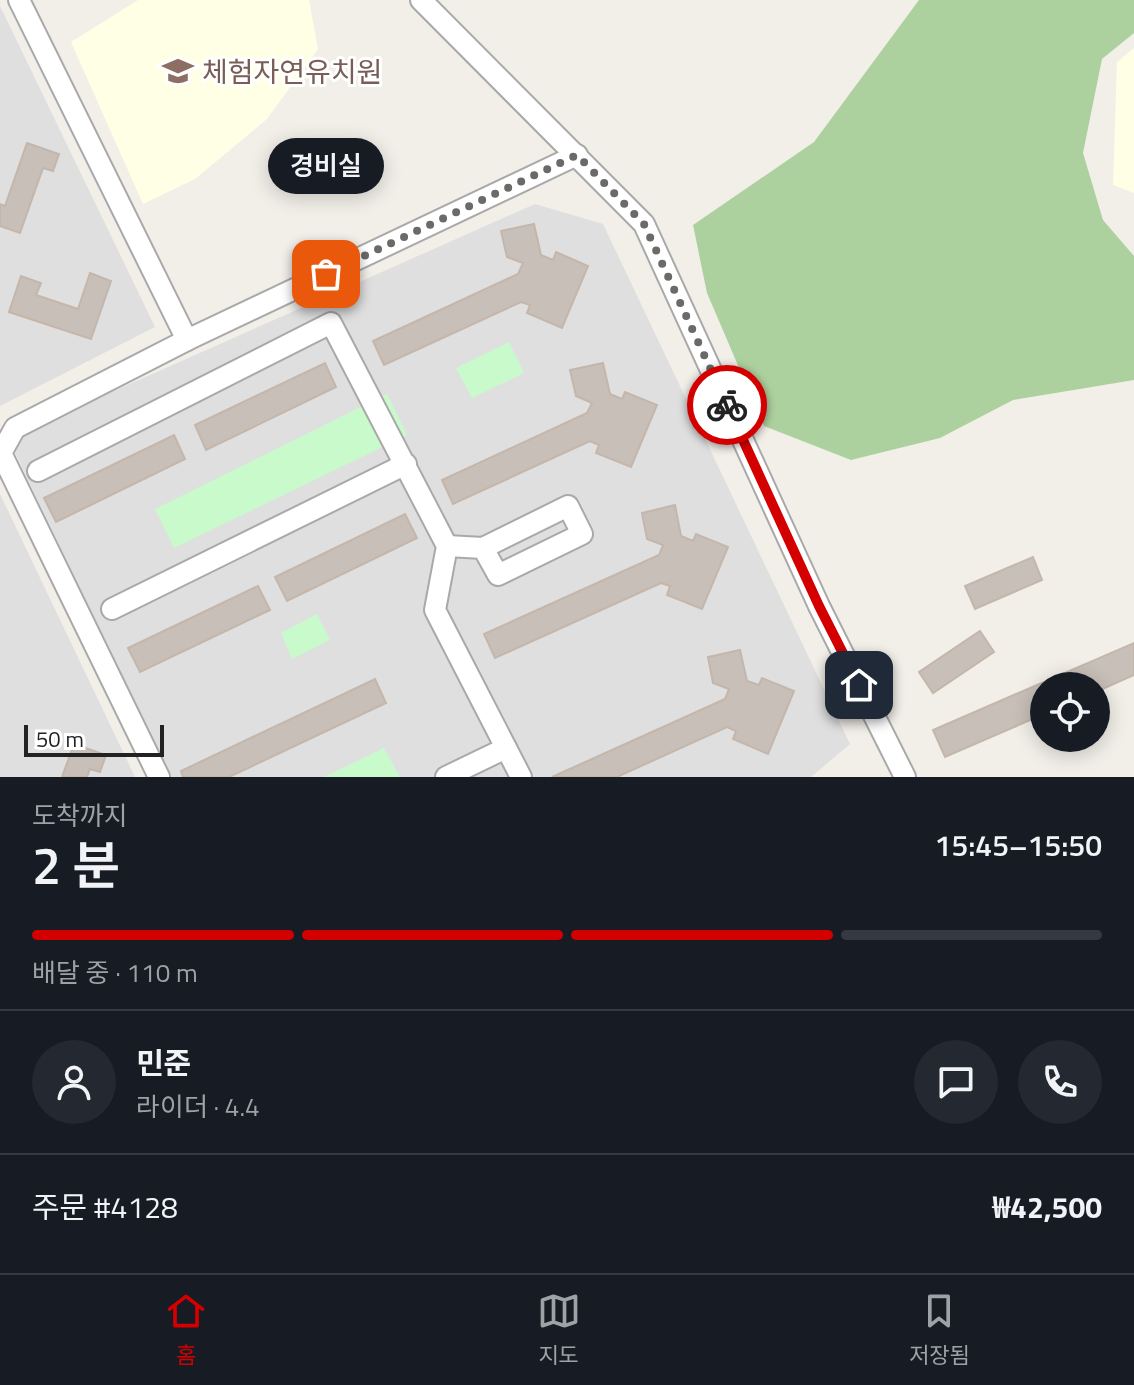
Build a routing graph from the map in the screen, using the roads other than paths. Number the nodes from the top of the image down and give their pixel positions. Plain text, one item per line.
1 (19, 0) edge
2 (421, 0) edge
3 (577, 155) junction
4 (187, 340) junction
5 (406, 464) junction
6 (38, 471) dead end
7 (447, 546) junction
8 (483, 548) dead end
9 (112, 609) dead end
10 (506, 748) junction
11 (902, 771) edge
12 (159, 777) edge
13 (446, 777) edge
14 (521, 777) edge
15 (925, 777) edge

1 - 4 street
2 - 3 street
3 - 4 street
3 - 11 street
4 - 12 street
5 - 6 street
5 - 7 street
5 - 9 street
7 - 8 street
7 - 10 street
10 - 13 street
10 - 14 street
11 - 15 street

